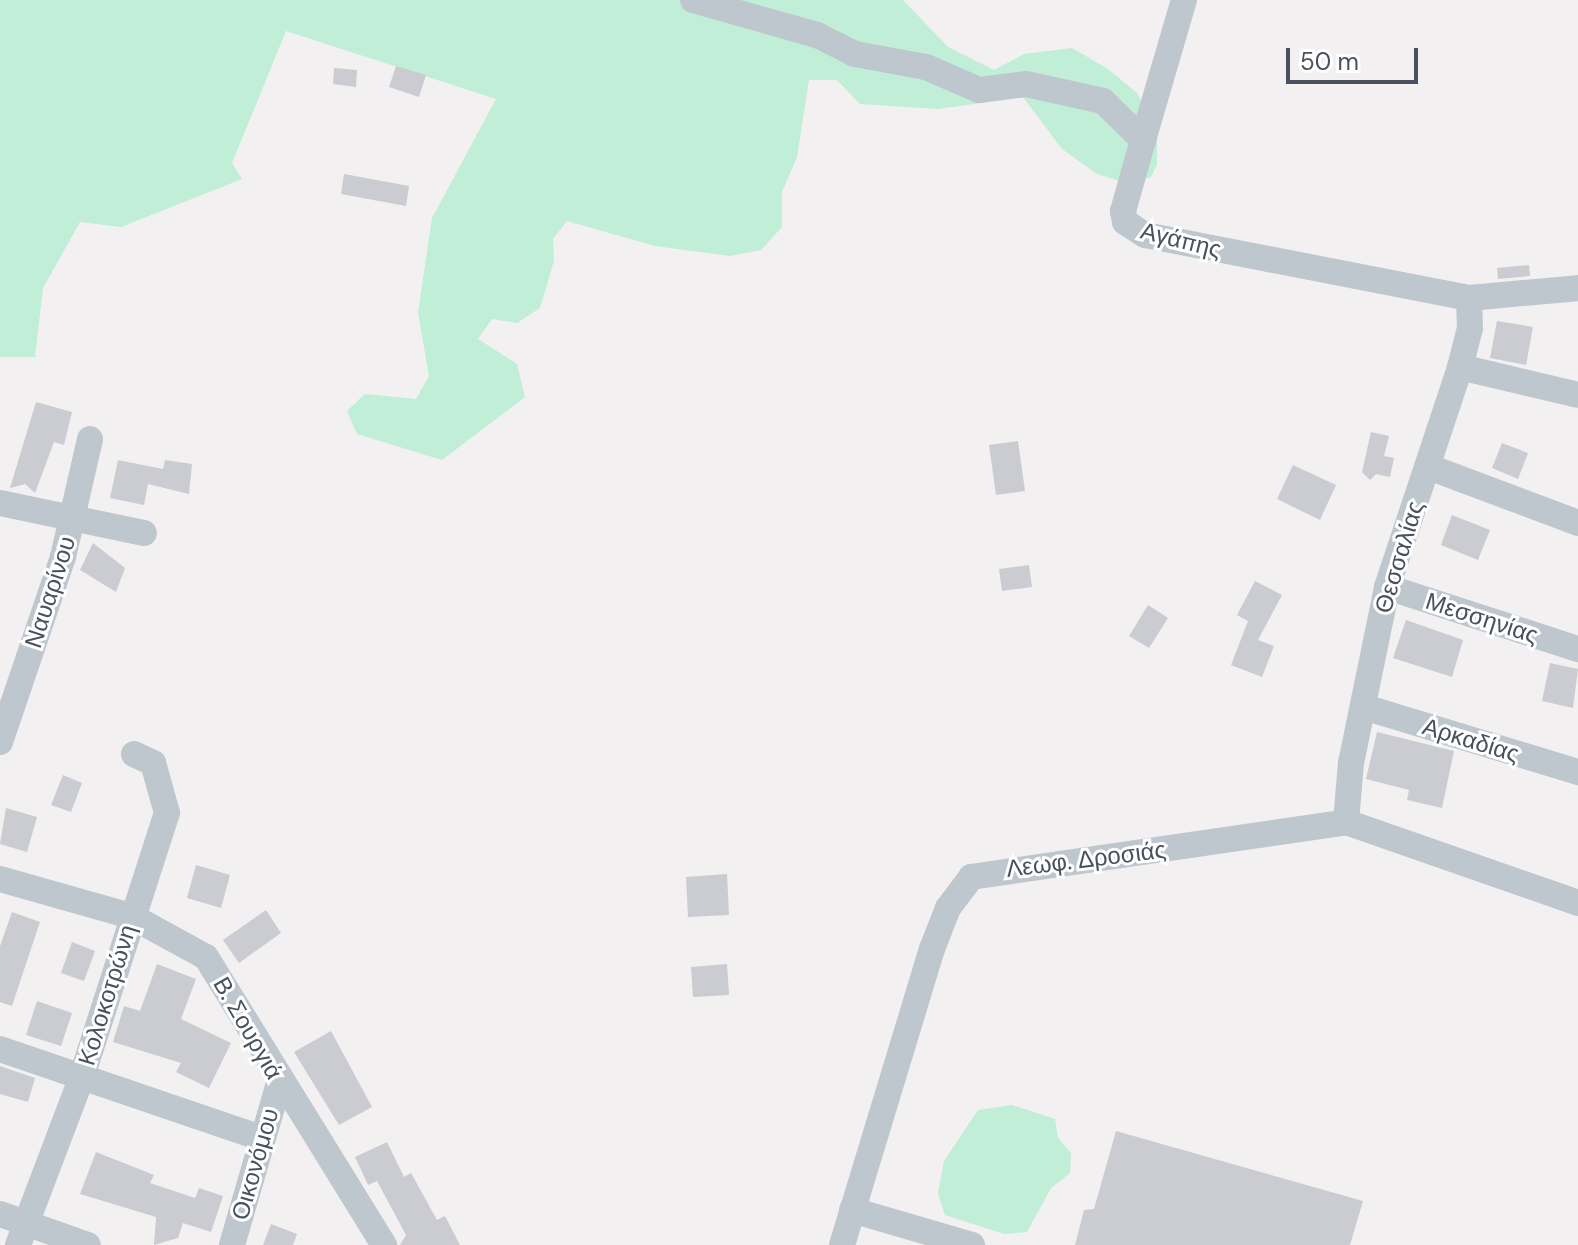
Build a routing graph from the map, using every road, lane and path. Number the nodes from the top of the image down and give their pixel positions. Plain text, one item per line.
1 (693, 0) edge
2 (1184, 0) edge
3 (1143, 140) junction
4 (1578, 288) edge
5 (1469, 298) junction
6 (1460, 367) junction
7 (1578, 395) edge
8 (90, 439) dead end
9 (1429, 467) junction
10 (0, 503) edge
11 (73, 517) junction
12 (1578, 523) edge
13 (144, 533) dead end
14 (1387, 587) junction
15 (1578, 649) edge
16 (1364, 707) junction
17 (0, 742) edge
18 (134, 754) dead end
19 (1578, 772) edge
20 (1346, 822) junction
21 (0, 879) edge
22 (1578, 903) edge
23 (131, 916) junction
24 (0, 1049) edge
25 (81, 1079) junction
26 (279, 1083) junction
27 (261, 1138) junction
28 (852, 1210) junction
29 (0, 1214) edge
30 (22, 1234) edge
31 (88, 1245) edge
32 (232, 1245) edge
33 (384, 1245) edge
34 (842, 1245) edge
35 (972, 1245) edge

1 - 3 street
2 - 3 street
3 - 5 street, Αγάπης
4 - 5 street
5 - 6 street, Θεσσαλίας
6 - 7 street
6 - 9 street, Θεσσαλίας
8 - 11 street, Ναυαρίνου
9 - 12 street
9 - 14 street, Θεσσαλίας
10 - 11 street
11 - 13 street
11 - 17 street, Ναυαρίνου
14 - 15 street, Μεσσηνίας
14 - 16 street, Θεσσαλίας
16 - 19 street, Αρκαδίας
16 - 20 street, Θεσσαλίας
18 - 23 street, Κολοκοτρώνη
20 - 22 street, Λεωφ. Δροσιάς
20 - 28 street, Λεωφ. Δροσιάς
21 - 23 street, Β. Σουργιά
23 - 25 street, Κολοκοτρώνη
23 - 26 street, Β. Σουργιά
24 - 25 street
25 - 27 street
25 - 30 street, Κολοκοτρώνη
26 - 27 street, Οικονόμου
26 - 33 street, Β. Σουργιά
27 - 32 street, Οικονόμου
28 - 34 street, Λεωφ. Δροσιάς
28 - 35 street
29 - 30 street
30 - 31 street

